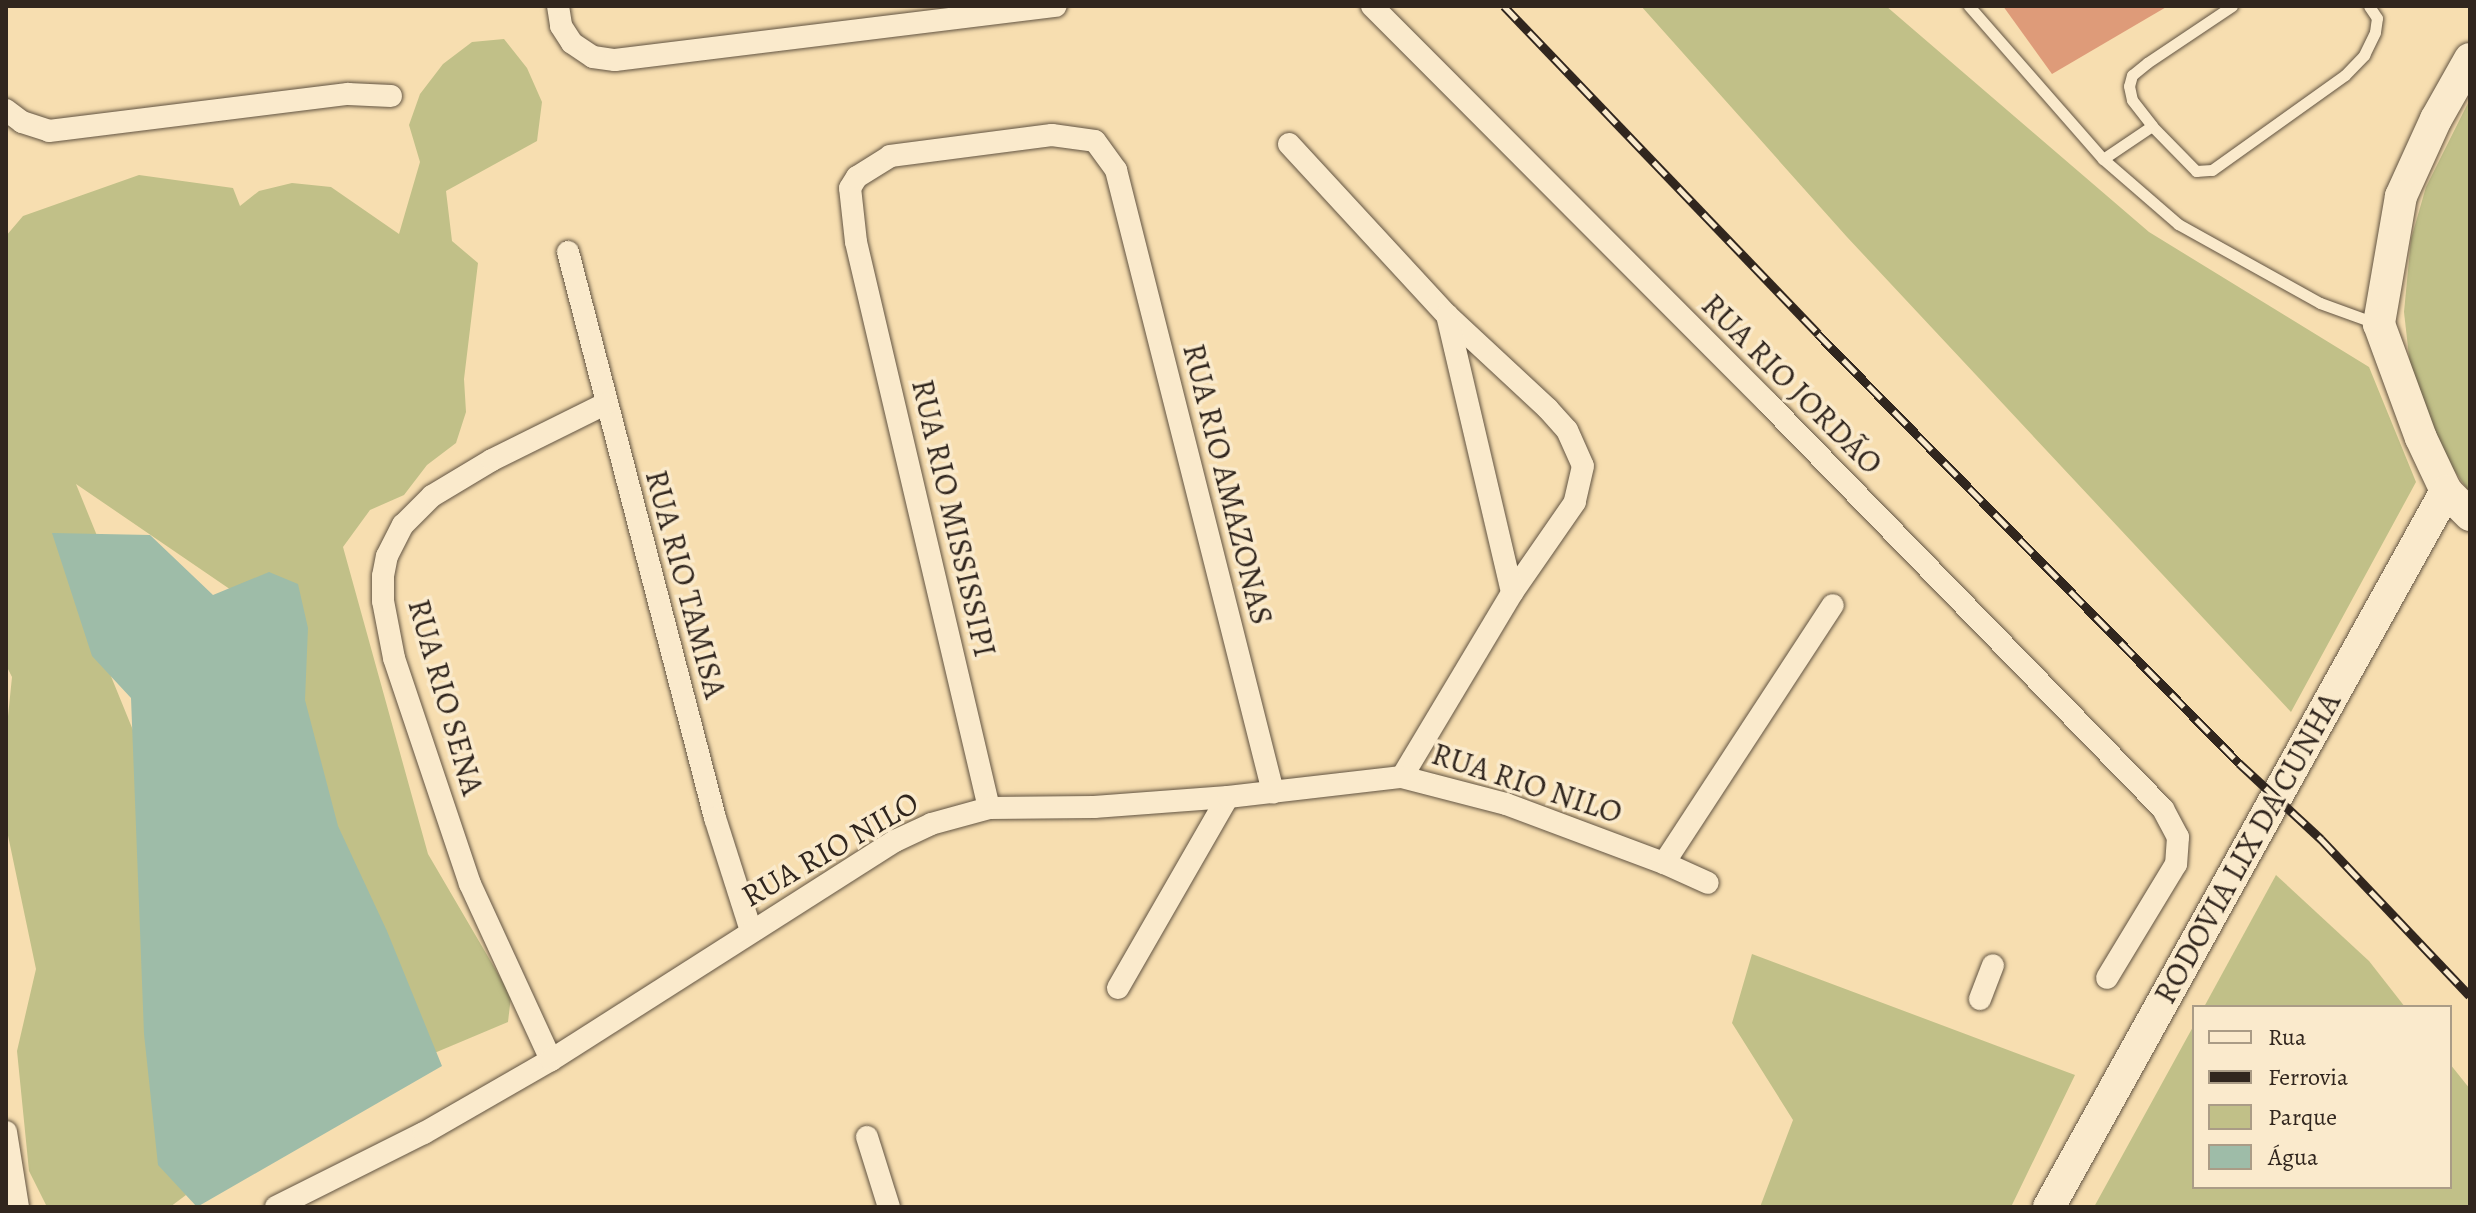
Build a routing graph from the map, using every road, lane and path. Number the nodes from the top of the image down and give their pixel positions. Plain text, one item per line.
1 (558, 6) edge
2 (1056, 6) edge
3 (1372, 6) edge
4 (1969, 6) edge
5 (2232, 6) edge
6 (2369, 6) edge
7 (2470, 59) edge
8 (391, 96) dead end
9 (6, 110) edge
10 (2152, 126) junction
11 (1289, 144) dead end
12 (2103, 159) junction
13 (856, 242) joint
14 (568, 252) dead end
15 (1447, 315) junction
16 (2379, 324) junction
17 (605, 404) junction
18 (2446, 491) junction
19 (2470, 515) edge
20 (1512, 593) junction
21 (1833, 605) dead end
22 (1402, 777) junction
23 (1273, 792) junction
24 (1228, 797) junction
25 (989, 808) junction
26 (1664, 863) junction
27 (1708, 883) dead end
28 (751, 931) junction
29 (1993, 965) dead end
30 (2107, 978) dead end
31 (1118, 988) dead end
32 (1980, 999) dead end
33 (551, 1060) junction
34 (6, 1132) edge
35 (867, 1137) dead end
36 (18, 1207) edge
37 (276, 1207) edge
38 (889, 1207) edge
39 (2049, 1207) edge

1 - 2 street
3 - 30 street, RUA RIO JORDÃO
4 - 12 lane
5 - 10 lane
6 - 10 lane
7 - 16 main road
8 - 9 street
10 - 12 lane
11 - 15 street
12 - 16 lane
13 - 23 street, RUA RIO AMAZONAS
13 - 25 street, RUA RIO MISSISSIPI
14 - 17 street, RUA RIO TAMISA
15 - 20 street
15 - 20 street
16 - 18 main road
17 - 28 street, RUA RIO TAMISA
17 - 33 street, RUA RIO SENA
18 - 19 main road
18 - 39 main road, RODOVIA LIX DA CUNHA
20 - 22 street
21 - 26 street
22 - 23 street, RUA RIO NILO
22 - 26 street, RUA RIO NILO
23 - 24 street, RUA RIO NILO
24 - 25 street, RUA RIO NILO
24 - 31 street
25 - 28 street, RUA RIO NILO
26 - 27 street, RUA RIO NILO
28 - 33 street, RUA RIO NILO
29 - 32 street
33 - 37 street, RUA RIO NILO
34 - 36 street
35 - 38 street

